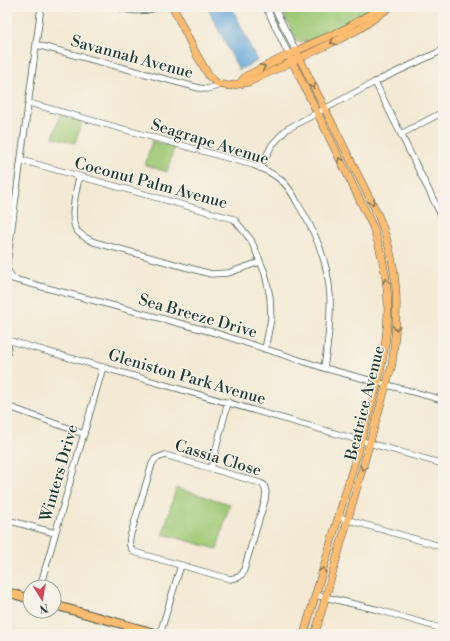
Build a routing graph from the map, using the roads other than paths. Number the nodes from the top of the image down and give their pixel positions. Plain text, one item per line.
1 (41, 7) edge
2 (118, 7) edge
3 (159, 7) edge
4 (173, 7) edge
5 (266, 7) edge
6 (274, 7) edge
7 (382, 7) edge
8 (390, 7) edge
9 (37, 45) junction
10 (443, 50) edge
11 (296, 51) junction
12 (289, 55) junction
13 (300, 58) junction
14 (293, 62) junction
15 (375, 82) junction
16 (240, 83) junction
17 (221, 85) junction
18 (29, 103) junction
19 (324, 109) junction
20 (443, 112) edge
21 (317, 113) junction
22 (401, 134) junction
23 (21, 160) junction
24 (260, 168) junction
25 (79, 178) junction
26 (443, 219) edge
27 (260, 262) junction
28 (7, 264) edge
29 (7, 269) edge
30 (8, 340) edge
31 (265, 349) junction
32 (7, 354) edge
33 (102, 367) junction
34 (324, 368) junction
35 (378, 382) junction
36 (386, 385) junction
37 (443, 400) edge
38 (228, 402) junction
39 (7, 406) edge
40 (84, 434) junction
41 (361, 439) junction
42 (370, 442) junction
43 (443, 464) edge
44 (211, 469) junction
45 (338, 517) junction
46 (348, 519) junction
47 (7, 520) edge
48 (55, 533) junction
49 (443, 547) edge
50 (181, 565) junction
51 (42, 579) edge
52 (7, 592) edge
53 (316, 595) junction
54 (22, 597) edge
55 (326, 597) junction
56 (62, 608) edge
57 (443, 629) edge
58 (159, 634) edge
59 (304, 634) edge
60 (315, 634) edge

1 - 9 street
2 - 3 street
4 - 17 main road
5 - 12 street
6 - 11 street
7 - 11 main road
8 -> 13 main road
9 - 17 street, Savannah Avenue
9 - 18 street
10 - 15 street
11 - 12 main road
11 - 13 main road, Beatrice Avenue
12 - 14 main road, Beatrice Avenue
16 -> 12 main road
13 - 14 main road
13 -> 19 main road, Beatrice Avenue
14 - 16 main road
14 - 21 main road, Beatrice Avenue
15 - 19 street
15 - 22 street
16 - 17 main road
18 - 23 street
18 - 24 street, Seagrape Avenue
19 - 21 street
19 -> 36 main road, Beatrice Avenue
20 - 22 street
21 - 24 street
35 -> 21 main road, Beatrice Avenue
22 - 26 street
23 - 25 street, Coconut Palm Avenue
23 - 28 street
24 - 34 street, Seagrape Avenue
25 - 27 street, Coconut Palm Avenue
25 - 27 street
27 - 31 street, Coconut Palm Avenue
29 - 31 street, Sea Breeze Drive
30 - 32 street
30 - 33 street, Gleniston Park Avenue
31 - 34 street, Sea Breeze Drive
33 - 38 street, Gleniston Park Avenue
33 - 40 street, Winters Drive
34 - 35 street, Sea Breeze Drive
35 - 36 street, Sea Breeze Drive
35 - 41 main road, Beatrice Avenue
36 - 37 street, Sea Breeze Drive
36 - 42 main road, Beatrice Avenue
38 - 41 street, Gleniston Park Avenue
38 - 44 street
39 - 40 street
40 - 48 street, Winters Drive
41 - 42 street, Gleniston Park Avenue
41 - 45 main road, Beatrice Avenue
42 - 43 street
42 -> 46 main road, Beatrice Avenue
44 - 50 street, Cassia Close
44 - 50 street, Cassia Close
45 - 46 street
53 -> 45 main road, Beatrice Avenue
46 - 49 street
46 - 55 main road, Beatrice Avenue
47 - 48 street
48 - 51 street, Winters Drive
50 - 58 street
52 - 54 highway
53 - 55 street
53 - 59 main road, Beatrice Avenue
55 - 57 street
55 - 60 main road, Beatrice Avenue
56 - 58 highway

